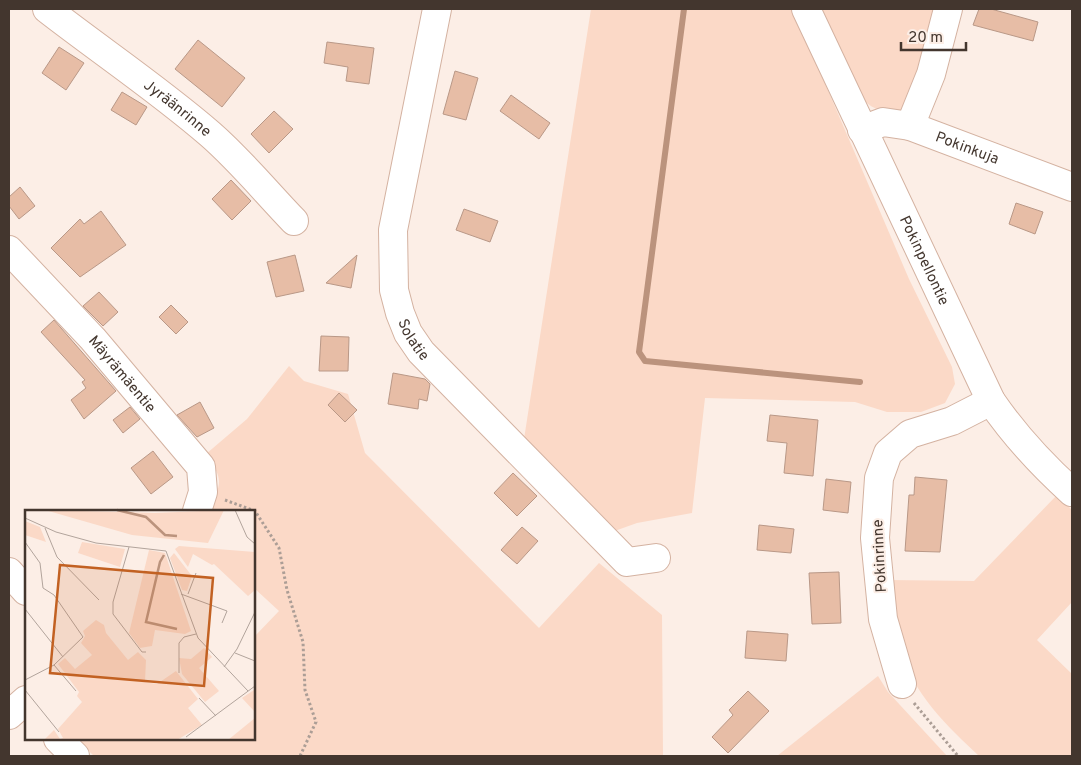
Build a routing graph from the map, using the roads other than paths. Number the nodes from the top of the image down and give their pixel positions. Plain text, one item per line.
1 (47, 9) edge
2 (437, 9) edge
3 (806, 9) edge
4 (948, 9) edge
5 (910, 126) junction
6 (862, 130) junction
7 (1072, 187) edge
8 (294, 221) dead end
9 (9, 250) edge
10 (991, 401) junction
11 (1072, 492) edge
12 (200, 502) edge
13 (656, 558) dead end
14 (9, 572) edge
15 (25, 590) edge
16 (902, 684) road end
17 (59, 740) edge
18 (75, 756) edge

1 - 8 street, Jyräänrinne
2 - 13 street, Solatie
3 - 6 street, Pokinpellontie
4 - 5 street
5 - 6 street, Pokinkuja
5 - 7 street, Pokinkuja
6 - 10 street, Pokinpellontie
9 - 12 street, Mäyrämäentie
10 - 11 street, Pokinpellontie
10 - 16 street, Pokinrinne
14 - 15 street
17 - 18 street

